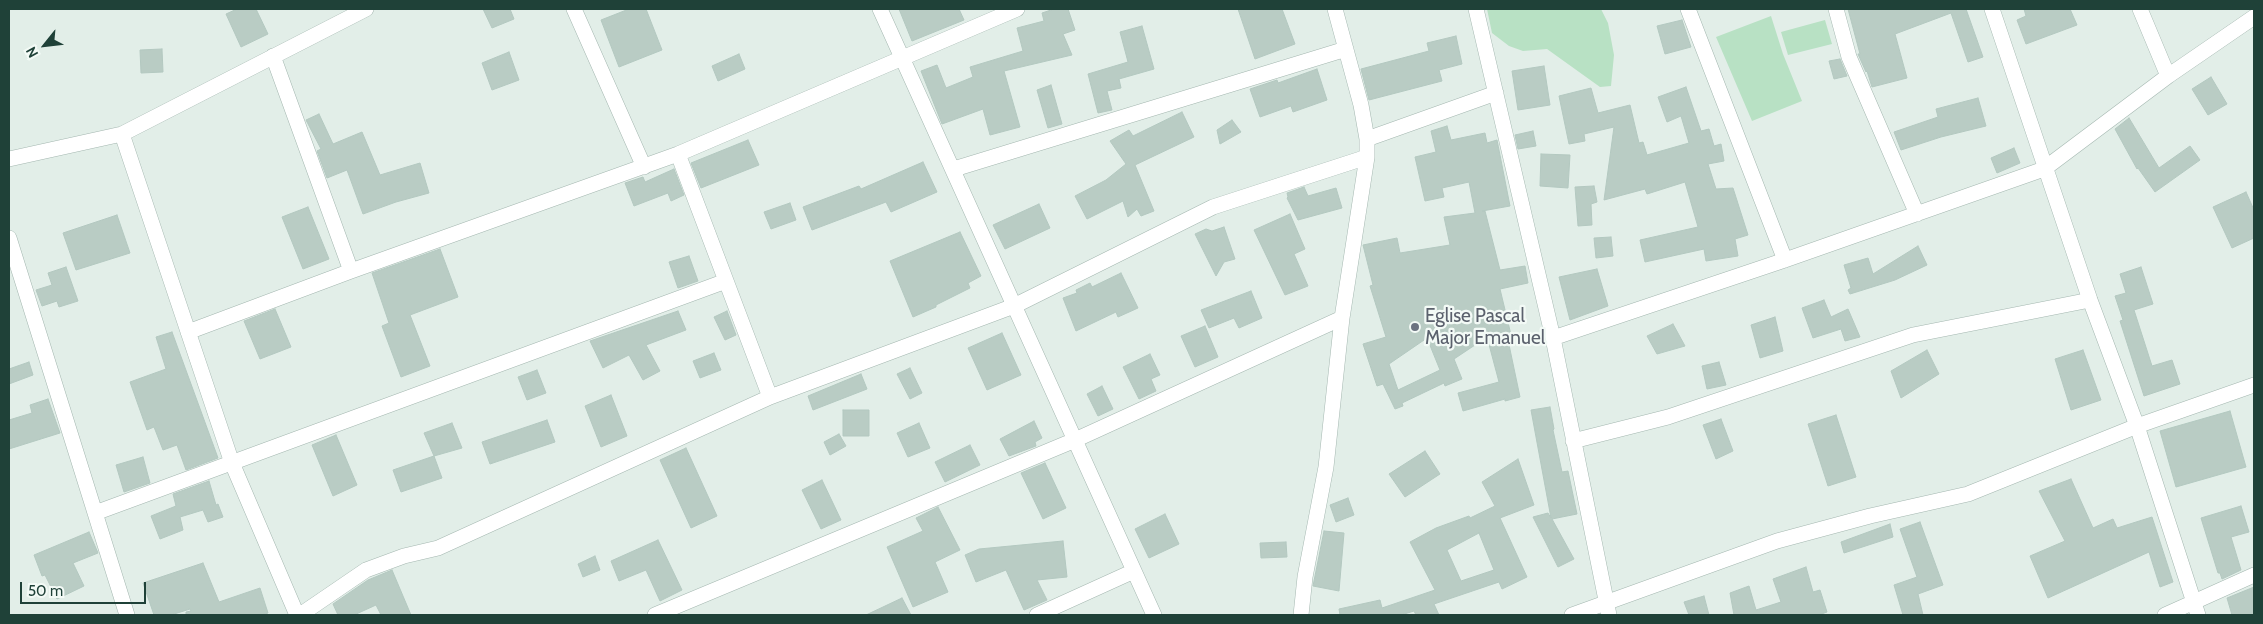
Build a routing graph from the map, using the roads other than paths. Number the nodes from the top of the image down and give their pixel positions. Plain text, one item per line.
1 (366, 9) edge
2 (574, 9) edge
3 (880, 9) edge
4 (1018, 9) edge
5 (1335, 9) edge
6 (1476, 9) edge
7 (1688, 9) edge
8 (1836, 9) edge
9 (1992, 9) edge
10 (2140, 9) edge
11 (2254, 17) edge
12 (1346, 49) junction
13 (273, 56) junction
14 (902, 59) junction
15 (2168, 76) junction
16 (1496, 93) junction
17 (122, 134) junction
18 (1367, 139) junction
19 (678, 154) junction
20 (1367, 157) junction
21 (9, 159) edge
22 (644, 167) junction
23 (954, 169) junction
24 (2044, 169) junction
25 (1917, 214) junction
26 (9, 238) edge
27 (1785, 260) junction
28 (351, 271) junction
29 (726, 282) junction
30 (2090, 300) junction
31 (1014, 306) junction
32 (1342, 318) junction
33 (188, 332) junction
34 (1553, 338) junction
35 (2254, 385) edge
36 (770, 397) junction
37 (2137, 426) junction
38 (1075, 440) junction
39 (1573, 441) junction
40 (232, 463) junction
41 (96, 513) junction
42 (1134, 571) junction
43 (2254, 575) edge
44 (1608, 608) edge
45 (2196, 609) edge
46 (127, 615) edge
47 (299, 615) edge
48 (655, 615) edge
49 (1037, 615) edge
50 (1154, 615) edge
51 (1301, 615) edge
52 (1572, 615) edge
53 (2164, 615) edge

1 - 13 street
2 - 22 street
3 - 14 street
4 - 14 street
5 - 12 street
6 - 16 street
7 - 27 street
8 - 25 street
9 - 24 street
10 - 15 street
11 - 15 street
12 - 18 street
12 - 23 street
13 - 17 street
13 - 28 street
14 - 19 street
14 - 23 street
15 - 24 street
16 - 18 street
16 - 34 street
17 - 21 street
17 - 33 street
18 - 20 street
19 - 22 street
19 - 29 street
20 - 31 street
20 - 32 street
22 - 28 street
23 - 31 street
24 - 25 street
24 - 30 street
25 - 27 street
26 - 41 street
27 - 34 street
28 - 33 street
29 - 36 street
29 - 40 street
30 - 37 street
30 - 39 street
31 - 36 street
31 - 38 street
32 - 38 street
32 - 51 street
33 - 40 street
34 - 39 street
35 - 37 street
36 - 47 street
37 - 44 street
37 - 45 street
38 - 42 street
38 - 48 street
39 - 44 street
40 - 41 street
40 - 47 street
41 - 46 street
42 - 49 street
42 - 50 street
43 - 45 street
44 - 52 street
45 - 53 street

